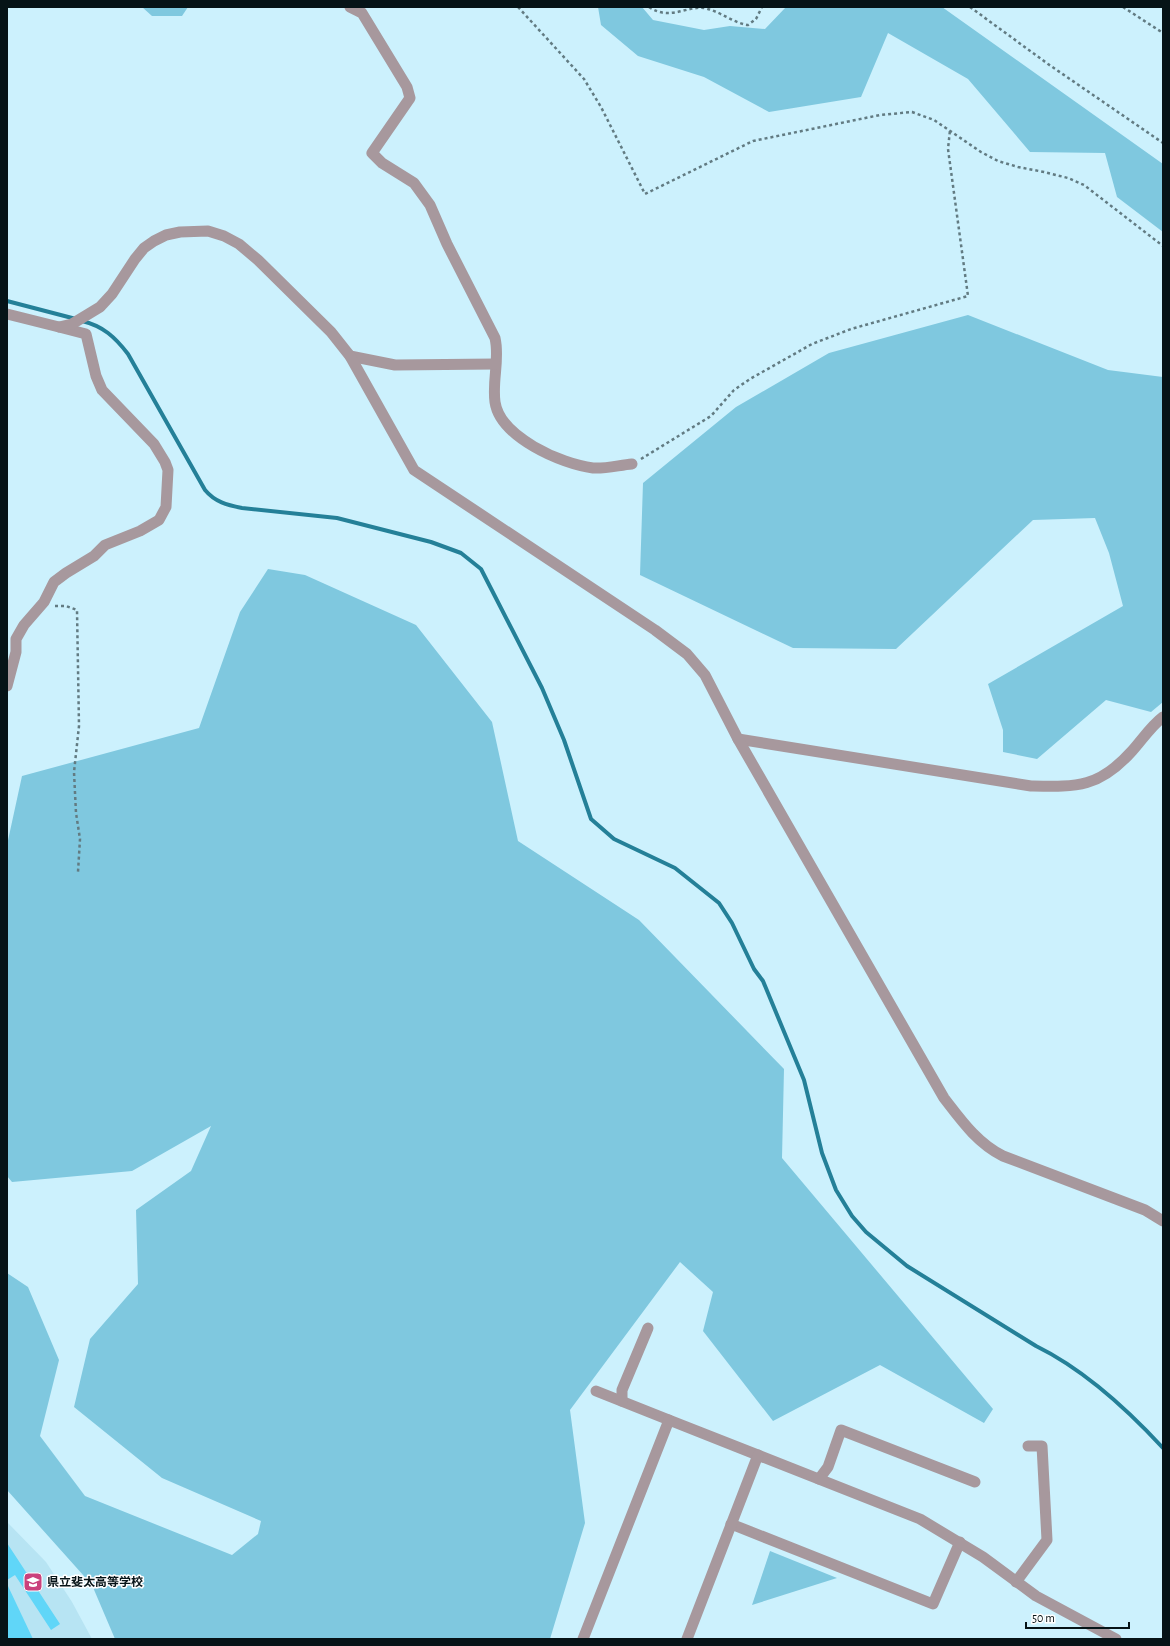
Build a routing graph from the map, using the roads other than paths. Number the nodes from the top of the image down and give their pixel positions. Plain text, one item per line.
1 (350, 7) edge
2 (7, 314) edge
3 (64, 326) junction
4 (350, 356) junction
5 (495, 364) junction
6 (632, 464) road end
7 (7, 686) edge
8 (1163, 717) edge
9 (738, 739) junction
10 (1163, 1221) edge
11 (648, 1328) dead end
12 (596, 1390) dead end
13 (622, 1401) junction
14 (669, 1420) junction
15 (1028, 1446) dead end
16 (758, 1455) junction
17 (819, 1479) junction
18 (975, 1482) dead end
19 (731, 1524) junction
20 (960, 1542) junction
21 (1016, 1582) junction
22 (583, 1639) edge
23 (687, 1639) edge
24 (1116, 1639) edge

1 - 5 street
2 - 3 street
3 - 4 street
3 - 7 street
4 - 5 street
4 - 9 street
5 - 6 street
8 - 9 street
9 - 10 street
11 - 13 street
12 - 13 street
13 - 14 street
14 - 16 street
14 - 22 street
15 - 21 street
16 - 17 street
16 - 19 street
17 - 18 street
17 - 20 street
19 - 20 street
19 - 23 street
20 - 21 street
21 - 24 street

